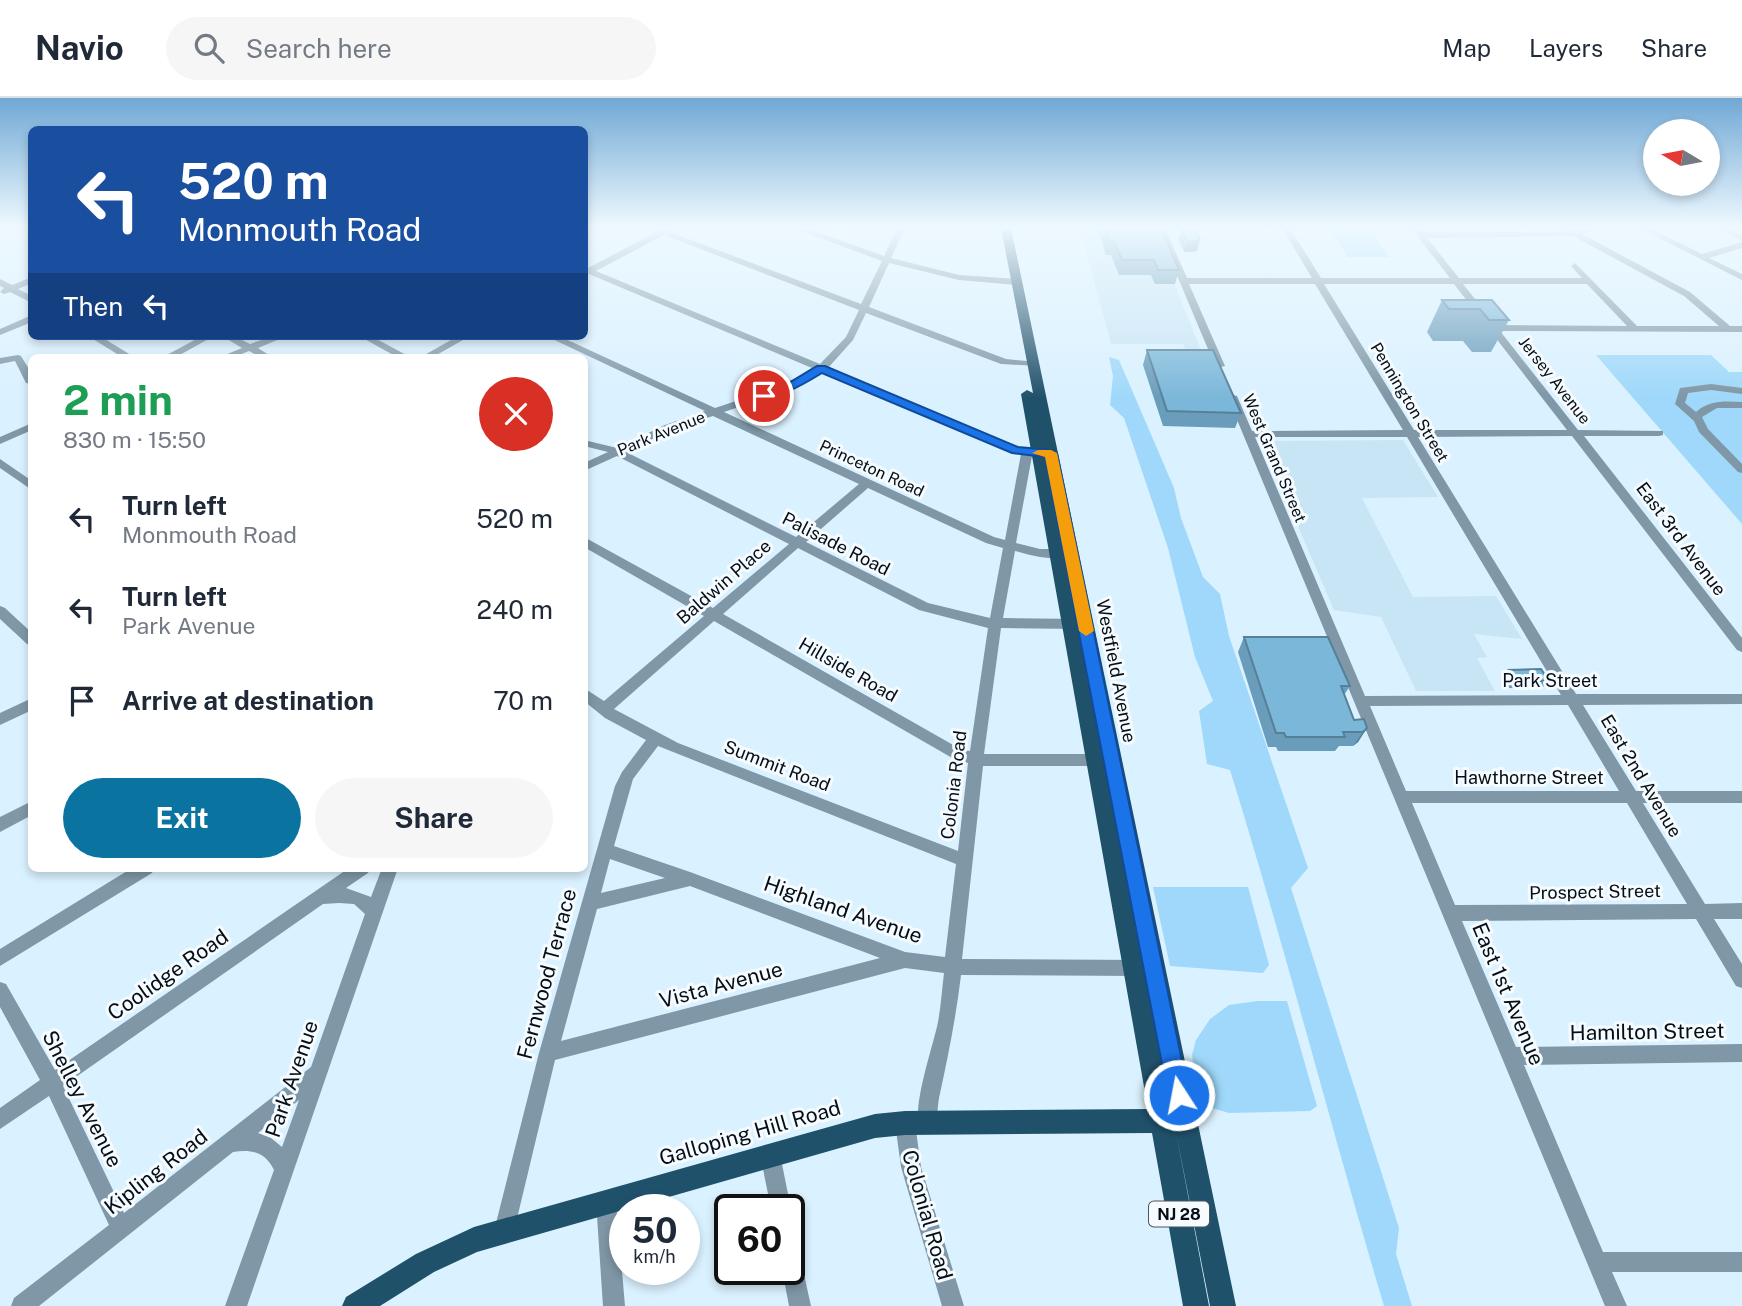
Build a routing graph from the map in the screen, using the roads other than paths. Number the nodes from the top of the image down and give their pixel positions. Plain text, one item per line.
1 (618, 284) edge
2 (804, 284) edge
3 (875, 284) edge
4 (1011, 284) edge
5 (1184, 284) edge
6 (1320, 284) edge
7 (1460, 284) edge
8 (1592, 284) edge
9 (1669, 284) edge
10 (5, 290) edge
11 (28, 299) edge
12 (864, 308) junction
13 (28, 320) edge
14 (1633, 327) junction
15 (1726, 327) junction
16 (1494, 328) junction
17 (1742, 328) edge
18 (0, 331) edge
19 (100, 340) edge
20 (201, 340) edge
21 (235, 340) edge
22 (271, 340) edge
23 (372, 340) edge
24 (458, 340) edge
25 (560, 340) edge
26 (250, 348) junction
27 (124, 354) edge
28 (174, 354) edge
29 (233, 354) edge
30 (261, 354) edge
31 (399, 354) edge
32 (432, 354) edge
33 (6, 360) edge
34 (1027, 364) junction
35 (821, 368) junction
36 (28, 377) edge
37 (1742, 391) edge
38 (1742, 405) edge
39 (714, 412) junction
40 (1698, 419) junction
41 (28, 428) edge
42 (1410, 433) junction
43 (1577, 433) junction
44 (1659, 433) dead end
45 (1248, 434) junction
46 (0, 442) edge
47 (588, 444) edge
48 (616, 451) junction
49 (1038, 453) junction
50 (0, 462) edge
51 (588, 466) edge
52 (1742, 470) edge
53 (867, 483) junction
54 (28, 484) edge
55 (1618, 485) joint
56 (588, 543) edge
57 (796, 544) junction
58 (1008, 546) junction
59 (1063, 553) junction
60 (1506, 592) joint
61 (0, 611) edge
62 (713, 614) junction
63 (995, 624) junction
64 (1077, 624) junction
65 (28, 637) edge
66 (1742, 647) edge
67 (588, 696) edge
68 (1742, 699) edge
69 (1572, 700) junction
70 (1359, 701) junction
71 (28, 705) edge
72 (604, 709) junction
73 (0, 719) edge
74 (655, 738) junction
75 (976, 759) junction
76 (1103, 760) junction
77 (1401, 797) junction
78 (1632, 797) junction
79 (1742, 797) edge
80 (28, 809) edge
81 (0, 825) edge
82 (605, 850) junction
83 (964, 860) junction
84 (140, 872) edge
85 (356, 872) edge
86 (389, 872) edge
87 (690, 879) junction
88 (316, 900) junction
89 (591, 903) junction
90 (1699, 911) junction
91 (1742, 911) edge
92 (1449, 913) junction
93 (374, 914) junction
94 (0, 958) edge
95 (905, 960) junction
96 (953, 966) junction
97 (1153, 967) junction
98 (1133, 968) junction
99 (1742, 980) edge
100 (0, 990) edge
101 (1742, 1053) edge
102 (548, 1054) junction
103 (1511, 1056) junction
104 (318, 1073) junction
105 (52, 1083) junction
106 (0, 1119) edge
107 (1173, 1121) junction
108 (916, 1123) junction
109 (229, 1144) junction
110 (770, 1154) junction
111 (284, 1170) junction
112 (778, 1194) edge
113 (606, 1201) junction
114 (121, 1229) junction
115 (504, 1231) junction
116 (1597, 1262) junction
117 (1742, 1262) edge
118 (796, 1285) edge
119 (22, 1306) edge
120 (236, 1306) edge
121 (355, 1306) edge
122 (614, 1306) edge
123 (800, 1306) edge
124 (953, 1306) edge
125 (1196, 1306) edge
126 (1223, 1306) edge
127 (1616, 1306) edge

1 - 35 street
2 - 12 street
3 - 12 street, Park Avenue
4 - 34 main road, Westfield Avenue / NJ 28
5 - 45 street, West Grand Street
6 - 42 street, Pennington Street
7 - 16 street, Jersey Avenue
8 - 14 street
9 - 15 street
10 - 11 street
12 - 34 street
12 - 35 street, Park Avenue
13 - 18 street
14 - 15 street
14 - 16 street
15 - 17 street
16 - 43 street, Jersey Avenue
19 - 27 street
20 - 28 street
21 - 26 street
22 - 26 street
23 - 31 street
24 - 32 street
25 - 39 street, Princeton Road
26 - 29 street
26 - 30 street
33 - 36 street
34 - 49 main road, Westfield Avenue / NJ 28
35 - 39 street, Park Avenue
35 - 49 street
37 - 40 street
38 - 40 street
39 - 48 street, Park Avenue
39 - 53 street, Princeton Road
40 - 52 street
41 - 46 street
42 - 43 street
42 - 45 street
42 - 60 street, Pennington Street
43 - 44 street
43 - 55 street, Jersey Avenue
45 - 70 street, West Grand Street
47 - 48 street, Palisade Road
48 - 51 street, Park Avenue
48 - 57 street, Palisade Road
49 - 58 street, Colonia Road
49 - 59 main road, Westfield Avenue / NJ 28
50 - 54 street
53 - 57 street, Baldwin Place
53 - 58 street, Princeton Road
55 - 66 street, East 3rd Avenue
56 - 62 street, Hillside Road
57 - 62 street, Baldwin Place
57 - 63 street, Palisade Road
58 - 59 street, Princeton Road
58 - 63 street, Colonia Road
59 - 64 main road, Westfield Avenue / NJ 28
60 - 69 street, East 2nd Avenue
61 - 65 street
62 - 72 street, Baldwin Place
62 - 75 street, Hillside Road
63 - 64 street, Palisade Road
63 - 75 street, Colonia Road
64 - 76 main road, Westfield Avenue / NJ 28
67 - 72 street, Summit Road
68 - 69 street, Park Street
69 - 70 street, Park Street
69 - 78 street, East 2nd Avenue
70 - 77 street, East 1st Avenue
71 - 73 street
72 - 74 street, Summit Road
74 - 82 street, Fernwood Terrace
74 - 83 street, Summit Road
75 - 76 street, Hillside Road
75 - 83 street, Colonia Road
76 - 97 main road, Westfield Avenue / NJ 28
76 - 98 main road, Westfield Avenue / NJ 28
77 - 78 street, Hawthorne Street
77 - 92 street, East 1st Avenue
78 - 79 street, Hawthorne Street
78 - 90 street, East 2nd Avenue
80 - 81 street
82 - 87 street, Highland Avenue
82 - 89 street, Fernwood Terrace
83 - 96 street, Colonia Road
84 - 94 street
85 - 88 street, Coolidge Road
86 - 93 street, Park Avenue
87 - 89 street
87 - 95 street, Highland Avenue
88 - 93 street
88 - 105 street, Coolidge Road
89 - 102 street, Fernwood Terrace
90 - 91 street, Prospect Street
90 - 92 street, Prospect Street
90 - 99 street, East 2nd Avenue
92 - 103 street, East 1st Avenue
93 - 104 street, Park Avenue
95 - 96 street, Highland Avenue
95 - 102 street, Vista Avenue
96 - 98 street, Highland Avenue
96 - 108 street, Colonia Road
97 - 98 street, Highland Avenue
97 - 107 main road, Westfield Avenue / NJ 28
98 - 107 main road, Westfield Avenue / NJ 28
100 - 105 street, Shelley Avenue
101 - 103 street, Hamilton Street
102 - 115 street, Fernwood Terrace
103 - 116 street, East 1st Avenue
104 - 109 street, Kipling Road
104 - 111 street, Park Avenue
105 - 106 street, Coolidge Road
105 - 114 street, Shelley Avenue
107 - 108 main road, Galloping Hill Road
107 - 125 main road, NJ 28
107 - 126 main road, NJ 28
108 - 110 main road, Galloping Hill Road
108 - 124 street, Colonial Road
109 - 111 street
109 - 114 street, Kipling Road
110 - 112 street
110 - 113 main road, Galloping Hill Road
111 - 120 street, Park Avenue
113 - 115 main road, Galloping Hill Road
113 - 122 street
114 - 119 street, Kipling Road
115 - 121 main road, Galloping Hill Road
116 - 117 street
116 - 127 street, East 1st Avenue
118 - 123 street

